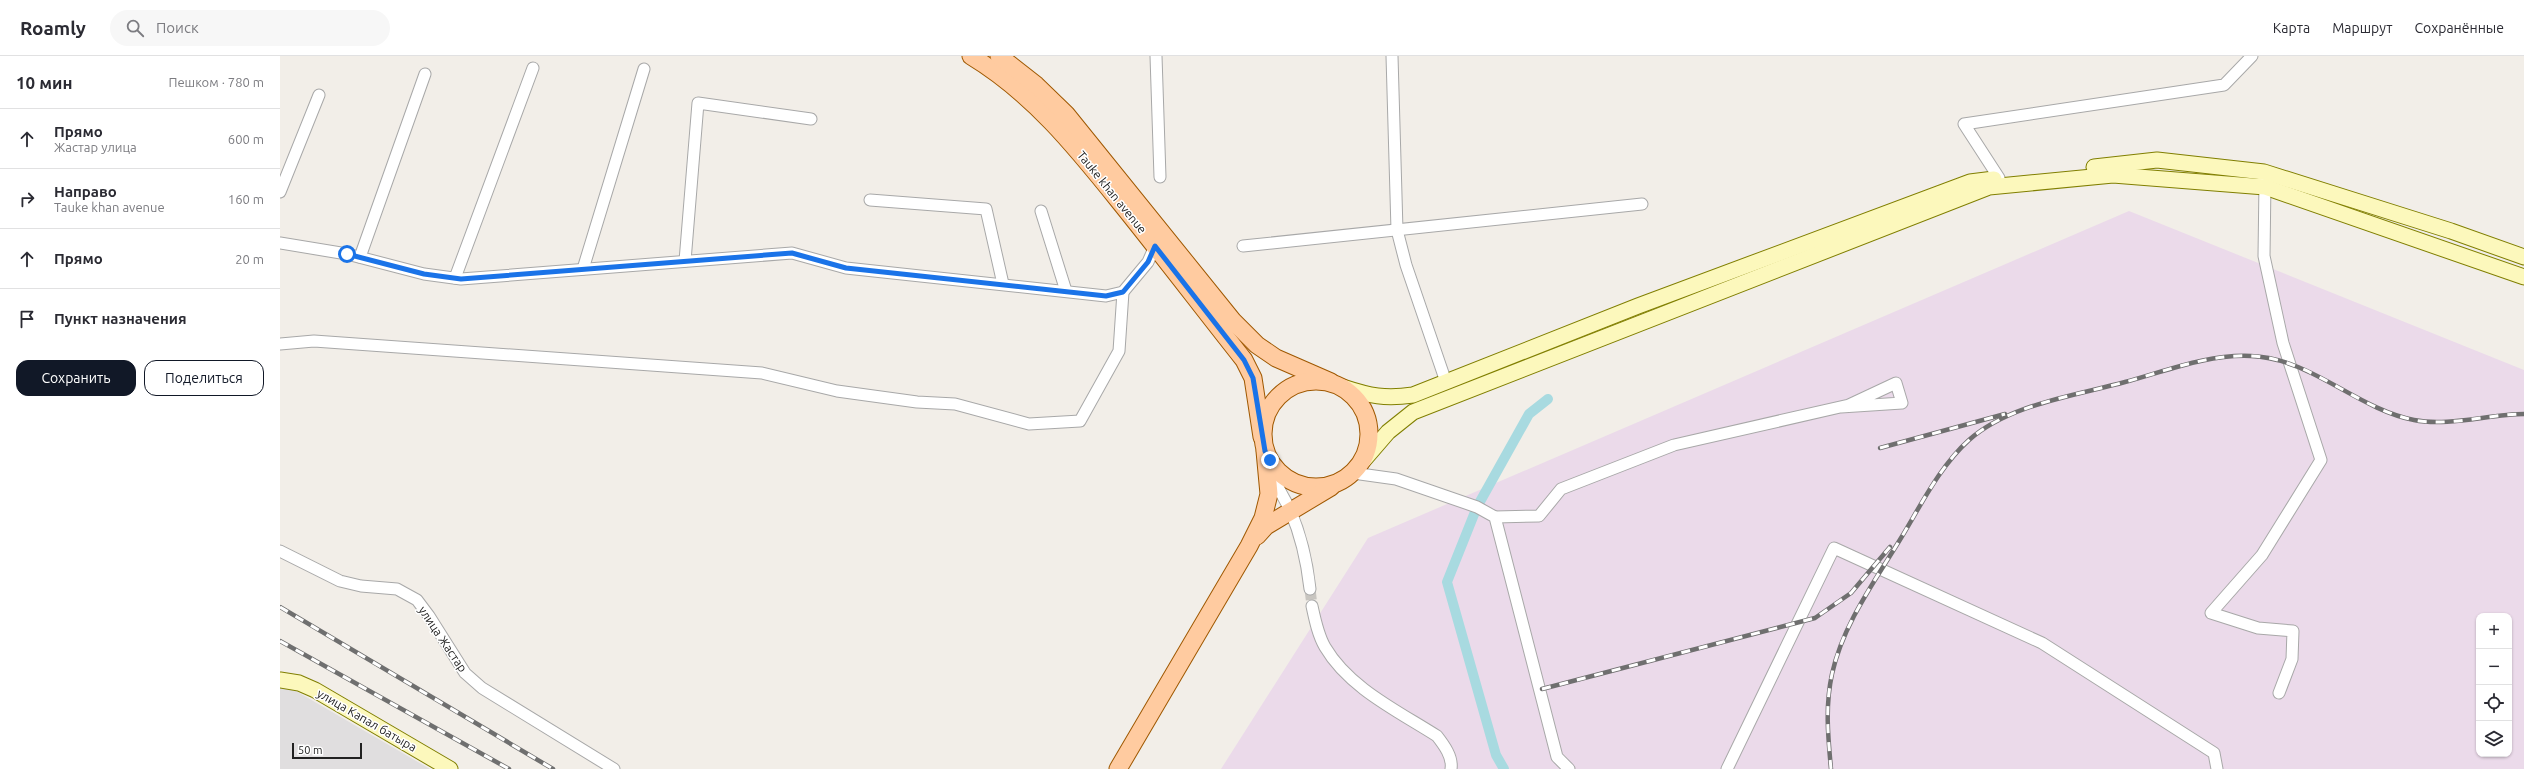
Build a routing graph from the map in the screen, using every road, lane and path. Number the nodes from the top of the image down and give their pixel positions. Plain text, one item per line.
1 (971, 56) edge
2 (999, 56) edge
3 (1156, 56) edge
4 (1392, 56) edge
5 (2252, 56) edge
6 (533, 68) dead end
7 (644, 69) dead end
8 (425, 74) dead end
9 (319, 96) dead end
10 (811, 119) dead end
11 (1160, 178) dead end
12 (1999, 178) junction
13 (2265, 180) junction
14 (280, 192) edge
15 (870, 200) dead end
16 (1642, 204) dead end
17 (1041, 211) dead end
18 (1397, 230) junction
19 (280, 243) edge
20 (1155, 246) junction
21 (1243, 246) dead end
22 (2524, 256) edge
23 (360, 257) junction
24 (685, 261) junction
25 (582, 269) junction
26 (2524, 277) edge
27 (454, 278) junction
28 (1003, 284) junction
29 (1066, 291) junction
30 (1123, 292) junction
31 (1227, 326) junction
32 (280, 344) edge
33 (1446, 382) junction
34 (1337, 384) junction
35 (1842, 407) junction
36 (1266, 449) junction
37 (1352, 472) junction
38 (1291, 512) junction
39 (1494, 517) junction
40 (1249, 546) junction
41 (280, 552) edge
42 (1310, 589) tunnel mouth
43 (1312, 606) tunnel mouth
44 (280, 680) edge
45 (2279, 693) dead end
46 (450, 769) edge
47 (614, 769) edge
48 (1118, 769) edge
49 (1451, 769) edge
50 (1569, 769) edge
51 (1727, 769) edge
52 (2217, 769) edge

1 - 20 main road, Tauke khan avenue
2 - 31 main road, Tauke khan avenue
3 - 11 street
4 - 18 street
5 - 12 street
6 - 27 street
7 - 25 street
8 - 23 street
9 - 14 street
10 - 24 street
12 - 13 main road
12 - 33 main road
13 - 22 main road
13 - 26 main road
13 - 37 main road
13 - 45 street
15 - 28 street
16 - 18 street
17 - 29 street
18 - 21 street
18 - 33 street
19 - 23 street
20 - 30 street
20 - 31 main road, Tauke khan avenue
23 - 27 street
24 - 25 street
24 - 28 street
25 - 27 street
28 - 29 street
29 - 30 street
30 - 32 street
31 - 34 main road, Tauke khan avenue
31 - 36 main road, Tauke khan avenue
33 - 34 main road
34 - 36 main road
34 - 37 main road
35 - 35 street
35 - 39 street
36 - 37 main road
36 - 38 street
36 - 40 main road
37 - 38 main road
37 - 39 street
38 - 40 main road
38 - 42 street
39 - 50 street
40 - 48 main road
41 - 47 street, улица Жастар
43 - 49 street
44 - 46 main road, улица Капал батыра
51 - 52 street

